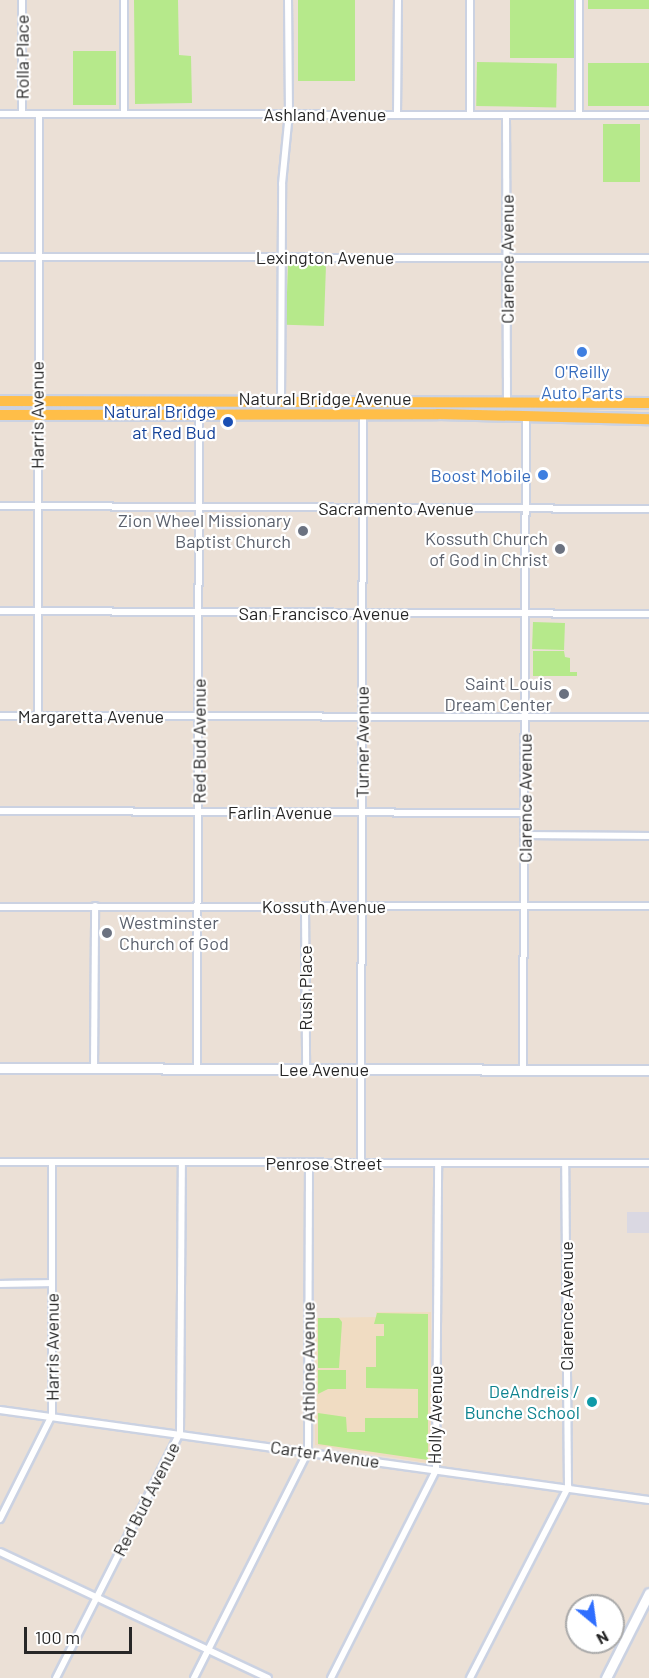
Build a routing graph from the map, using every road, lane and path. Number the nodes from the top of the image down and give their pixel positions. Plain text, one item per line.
1 (22, 0) edge
2 (124, 0) edge
3 (288, 0) edge
4 (398, 0) edge
5 (470, 0) edge
6 (579, 0) edge
7 (289, 113) junction
8 (0, 114) edge
9 (22, 114) junction
10 (39, 114) junction
11 (124, 114) junction
12 (397, 114) junction
13 (470, 114) junction
14 (579, 114) junction
15 (506, 115) junction
16 (649, 115) edge
17 (507, 256) junction
18 (0, 257) edge
19 (36, 257) junction
20 (281, 257) junction
21 (649, 258) edge
22 (0, 401) edge
23 (38, 401) junction
24 (507, 402) junction
25 (281, 403) junction
26 (649, 403) edge
27 (649, 411) edge
28 (38, 414) junction
29 (199, 414) junction
30 (0, 415) edge
31 (363, 415) junction
32 (526, 418) junction
33 (602, 418) junction
34 (649, 419) edge
35 (0, 506) edge
36 (37, 506) junction
37 (199, 507) junction
38 (363, 508) junction
39 (526, 508) junction
40 (649, 509) edge
41 (0, 611) edge
42 (37, 612) junction
43 (199, 612) junction
44 (363, 613) junction
45 (525, 613) junction
46 (649, 614) edge
47 (0, 716) edge
48 (38, 716) junction
49 (199, 717) junction
50 (525, 717) junction
51 (649, 717) edge
52 (362, 718) junction
53 (0, 811) edge
54 (199, 812) junction
55 (362, 813) junction
56 (525, 813) junction
57 (525, 835) junction
58 (649, 836) edge
59 (95, 906) junction
60 (197, 906) junction
61 (305, 906) junction
62 (362, 906) junction
63 (649, 906) edge
64 (0, 907) edge
65 (525, 907) junction
66 (0, 1068) edge
67 (94, 1068) junction
68 (197, 1068) junction
69 (306, 1069) junction
70 (361, 1070) junction
71 (523, 1070) junction
72 (649, 1070) edge
73 (0, 1162) edge
74 (52, 1162) junction
75 (361, 1162) junction
76 (182, 1163) junction
77 (309, 1163) junction
78 (438, 1163) junction
79 (565, 1163) junction
80 (649, 1163) edge
81 (52, 1283) junction
82 (0, 1284) edge
83 (0, 1410) edge
84 (52, 1415) junction
85 (180, 1433) junction
86 (308, 1451) junction
87 (436, 1470) junction
88 (568, 1486) junction
89 (649, 1500) edge
90 (0, 1519) edge
91 (0, 1552) edge
92 (649, 1593) edge
93 (98, 1597) junction
94 (208, 1650) junction
95 (56, 1678) edge
96 (194, 1678) edge
97 (268, 1678) edge
98 (331, 1678) edge
99 (470, 1678) edge
100 (606, 1678) edge

1 - 9 street, Rolla Place
2 - 11 street
3 - 7 street
4 - 12 street
5 - 13 street
6 - 14 street
7 - 11 street, Ashland Avenue
7 - 12 street, Ashland Avenue
7 - 20 street
8 - 9 street, Ashland Avenue
9 - 10 street, Ashland Avenue
10 - 11 street, Ashland Avenue
10 - 19 street, Harris Avenue
12 - 13 street, Ashland Avenue
13 - 15 street, Ashland Avenue
14 - 15 street, Ashland Avenue
14 - 16 street, Ashland Avenue
15 - 17 street, Clarence Avenue
17 - 20 street, Lexington Avenue
17 - 21 street, Lexington Avenue
17 - 24 street, Clarence Avenue
18 - 19 street, Lexington Avenue
19 - 20 street, Lexington Avenue
19 - 23 street, Harris Avenue
20 - 25 street
22 - 23 main road, Natural Bridge Avenue
23 - 25 main road, Natural Bridge Avenue
23 - 28 street, Harris Avenue
24 - 25 main road, Natural Bridge Avenue
24 - 26 main road, Natural Bridge Avenue
27 - 33 main road
28 - 29 main road, Natural Bridge Avenue
28 - 30 main road, Natural Bridge Avenue
28 - 36 street, Harris Avenue
29 - 31 main road, Natural Bridge Avenue
29 - 37 street, Red Bud Avenue
31 - 32 main road, Natural Bridge Avenue
31 - 38 street, Turner Avenue
32 - 33 main road, Natural Bridge Avenue
32 - 39 street, Clarence Avenue
33 - 34 main road, Natural Bridge Avenue
35 - 36 street, Sacramento Avenue
36 - 37 street, Sacramento Avenue
36 - 42 street, Harris Avenue
37 - 38 street, Sacramento Avenue
37 - 43 street, Red Bud Avenue
38 - 39 street, Sacramento Avenue
38 - 44 street, Turner Avenue
39 - 40 street, Sacramento Avenue
39 - 45 street, Clarence Avenue
41 - 42 street, San Francisco Avenue
42 - 43 street, San Francisco Avenue
42 - 48 street, Harris Avenue
43 - 44 street, San Francisco Avenue
43 - 49 street, Red Bud Avenue
44 - 45 street, San Francisco Avenue
44 - 52 street, Turner Avenue
45 - 46 street, San Francisco Avenue
45 - 50 street, Clarence Avenue
47 - 48 street, Margaretta Avenue
48 - 49 street, Margaretta Avenue
49 - 52 street, Margaretta Avenue
49 - 54 street, Red Bud Avenue
50 - 51 street, Margaretta Avenue
50 - 52 street, Margaretta Avenue
50 - 56 street, Clarence Avenue
52 - 55 street, Turner Avenue
53 - 54 street, Farlin Avenue
54 - 55 street, Farlin Avenue
54 - 60 street, Red Bud Avenue
55 - 56 street, Farlin Avenue
55 - 62 street, Turner Avenue
56 - 57 street, Clarence Avenue
57 - 58 street
57 - 65 street, Clarence Avenue
59 - 60 street, Kossuth Avenue
59 - 64 street, Kossuth Avenue
59 - 67 street
60 - 61 street, Kossuth Avenue
60 - 68 street, Red Bud Avenue
61 - 62 street, Kossuth Avenue
61 - 69 street, Rush Place
62 - 65 street, Kossuth Avenue
62 - 70 street, Turner Avenue
63 - 65 street, Kossuth Avenue
65 - 71 street, Clarence Avenue
66 - 67 street, Lee Avenue
67 - 68 street, Lee Avenue
68 - 69 street, Lee Avenue
69 - 70 street, Lee Avenue
70 - 71 street, Lee Avenue
70 - 75 street
71 - 72 street, Lee Avenue
73 - 74 street, Penrose Street
74 - 76 street, Penrose Street
74 - 81 street, Harris Avenue
75 - 77 street, Penrose Street
75 - 78 street, Penrose Street
76 - 77 street, Penrose Street
76 - 85 street, Red Bud Avenue
77 - 86 street, Athlone Avenue
78 - 79 street, Penrose Street
78 - 87 street, Holly Avenue
79 - 80 street, Penrose Street
79 - 88 street, Clarence Avenue
81 - 82 street
81 - 84 street, Harris Avenue
83 - 84 street, Carter Avenue
84 - 85 street, Carter Avenue
84 - 90 street, Harris Avenue
85 - 86 street, Carter Avenue
85 - 93 street, Red Bud Avenue
86 - 87 street, Carter Avenue
86 - 94 street, Athlone Avenue
87 - 88 street, Carter Avenue
87 - 98 street, Holly Avenue
88 - 89 street, Carter Avenue
88 - 99 street, Clarence Avenue
91 - 93 street
92 - 100 street
93 - 94 street
93 - 95 street, Red Bud Avenue
94 - 96 street, Athlone Avenue
94 - 97 street

